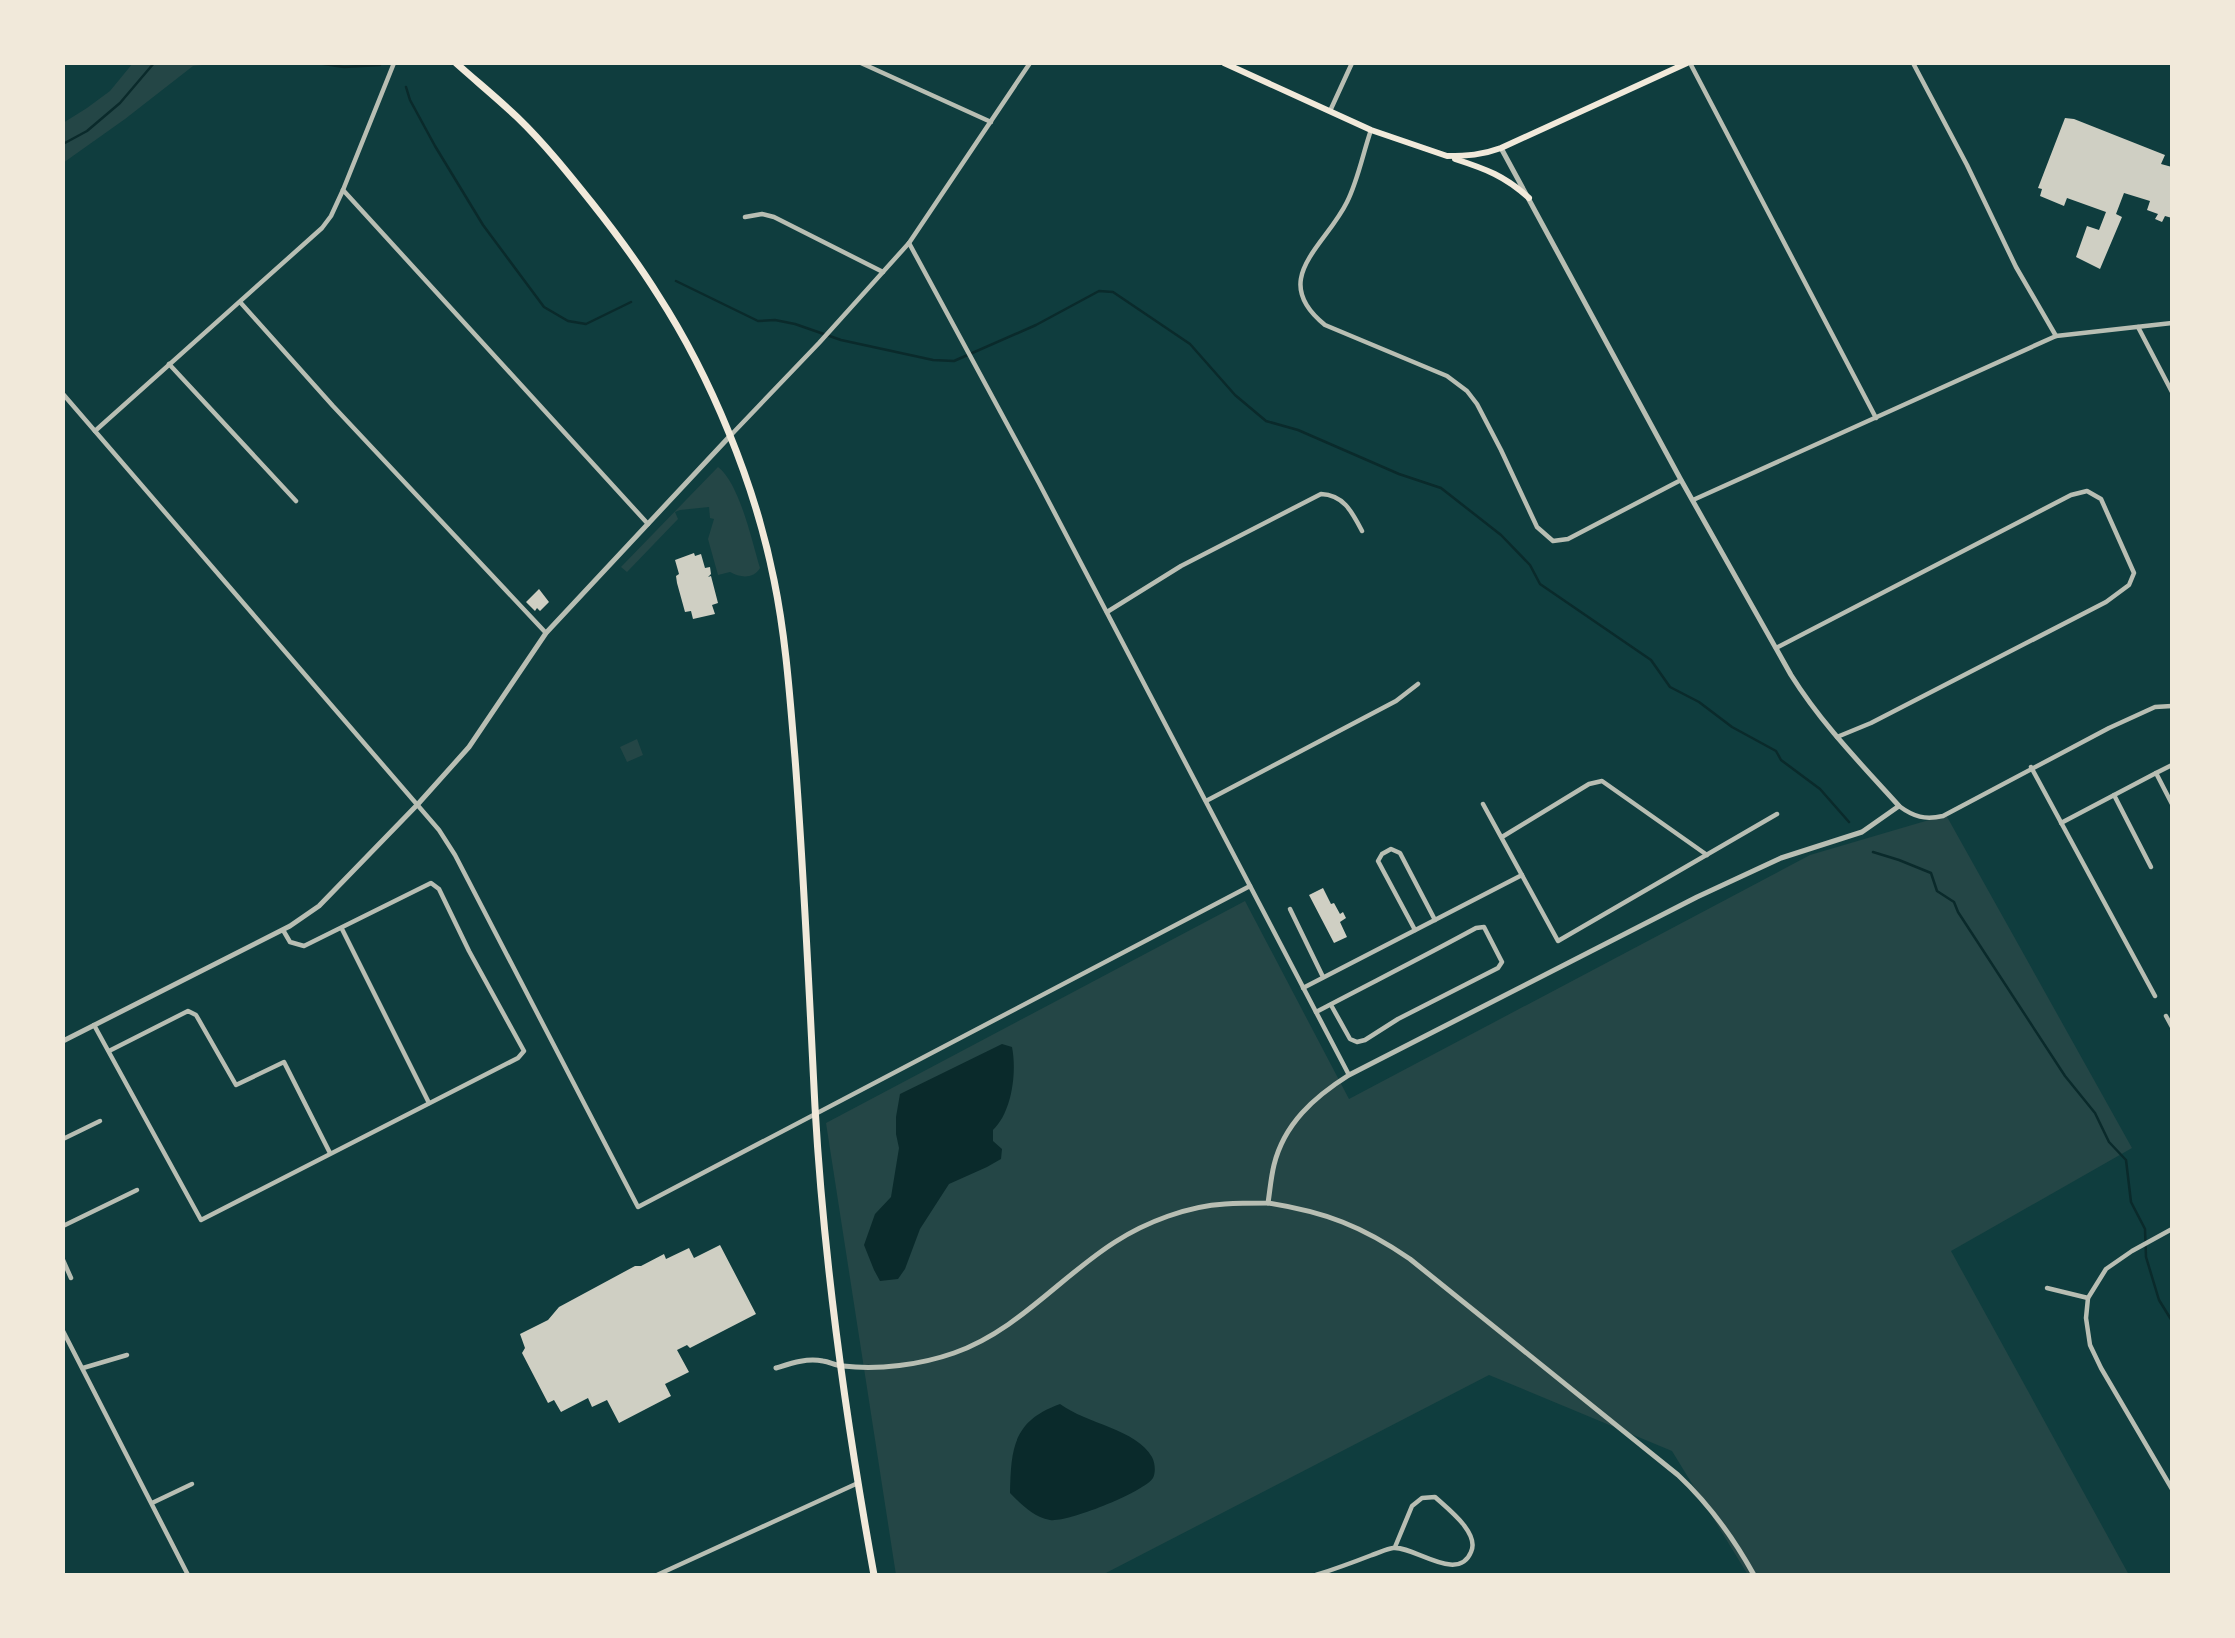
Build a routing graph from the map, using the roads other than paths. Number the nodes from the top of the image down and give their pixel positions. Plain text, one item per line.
1 (394, 63) edge
2 (456, 63) edge
3 (861, 63) edge
4 (1030, 63) edge
5 (1224, 63) edge
6 (1352, 63) edge
7 (1689, 63) edge
8 (1913, 63) edge
9 (1330, 111) junction
10 (991, 122) junction
11 (1371, 130) junction
12 (1501, 148) junction
13 (1447, 156) junction
14 (343, 190) junction
15 (1529, 198) junction
16 (745, 217) dead end
17 (909, 243) junction
18 (883, 272) junction
19 (240, 302) junction
20 (2172, 323) edge
21 (2138, 327) junction
22 (2056, 336) junction
23 (169, 364) junction
24 (2172, 391) edge
25 (63, 394) edge
26 (1875, 418) junction
27 (95, 431) junction
28 (730, 436) junction
29 (1681, 480) junction
30 (1693, 500) junction
31 (296, 501) dead end
32 (648, 524) junction
33 (1362, 531) dead end
34 (1107, 612) junction
35 (547, 633) junction
36 (1776, 648) junction
37 (1418, 684) dead end
38 (2172, 706) edge
39 (1837, 737) junction
40 (2172, 765) edge
41 (2031, 767) junction
42 (2156, 773) junction
43 (2114, 795) junction
44 (1206, 802) junction
45 (418, 804) junction
46 (1483, 804) dead end
47 (2172, 804) edge
48 (1899, 806) junction
49 (1777, 814) dead end
50 (2061, 823) junction
51 (1502, 837) junction
52 (1707, 855) junction
53 (2151, 867) dead end
54 (1522, 876) junction
55 (1250, 886) junction
56 (1290, 909) dead end
57 (1435, 920) junction
58 (342, 929) junction
59 (283, 930) junction
60 (1415, 930) junction
61 (1323, 977) junction
62 (1303, 988) junction
63 (2155, 996) dead end
64 (1331, 1004) junction
65 (1316, 1012) junction
66 (2166, 1016) dead end
67 (94, 1025) junction
68 (2172, 1027) edge
69 (63, 1041) edge
70 (109, 1051) junction
71 (1349, 1075) junction
72 (429, 1103) junction
73 (816, 1113) junction
74 (100, 1121) dead end
75 (63, 1139) edge
76 (330, 1153) junction
77 (138, 1190) dead end
78 (1268, 1203) junction
79 (63, 1226) edge
80 (2172, 1230) edge
81 (63, 1260) edge
82 (71, 1278) dead end
83 (2047, 1288) dead end
84 (2088, 1298) junction
85 (63, 1331) edge
86 (127, 1355) dead end
87 (841, 1366) junction
88 (83, 1368) junction
89 (776, 1368) dead end
90 (858, 1483) junction
91 (192, 1484) dead end
92 (2172, 1489) edge
93 (152, 1503) junction
94 (1395, 1547) junction
95 (188, 1575) edge
96 (657, 1575) edge
97 (874, 1575) edge
98 (1316, 1575) edge
99 (1754, 1575) edge

1 - 14 street
2 - 28 main road
3 - 10 street
4 - 10 street
5 - 9 main road
6 - 9 street
7 - 12 main road
7 - 26 street
8 - 22 street
9 - 11 main road
10 - 17 street
11 - 13 main road
11 - 29 street
12 - 13 main road
12 - 15 street
13 - 15 main road
14 - 19 street
14 - 32 street
15 - 29 street
16 - 18 street
17 - 18 street
17 - 34 street
18 - 28 street
19 - 23 street
19 - 35 street
20 - 21 street
21 - 22 street
21 - 24 street
22 - 26 street
23 - 27 street
23 - 31 street
25 - 27 street
26 - 30 street
27 - 45 street
28 - 32 street
28 - 73 main road
29 - 30 street
30 - 36 street
32 - 35 street
33 - 34 street
34 - 44 street
35 - 45 street
36 - 39 street
36 - 39 street
37 - 44 street
38 - 41 street
39 - 48 street
40 - 42 street
41 - 48 street
41 - 50 street
42 - 43 street
42 - 47 street
43 - 50 street
43 - 53 street
44 - 55 street
45 - 59 street
45 - 73 street
46 - 51 street
48 - 71 street
49 - 52 street
50 - 63 street
51 - 52 street
51 - 54 street
52 - 54 street
54 - 57 street
55 - 62 street
55 - 73 street
56 - 61 street
57 - 60 street
57 - 60 street
58 - 59 street
58 - 72 street
58 - 72 street
59 - 67 street
60 - 61 street
61 - 62 street
62 - 65 street
64 - 64 street
64 - 65 street
65 - 71 street
66 - 68 street
67 - 69 street
67 - 70 street
70 - 76 street
70 - 76 street
71 - 78 street
72 - 76 street
73 - 87 main road
74 - 75 street
77 - 79 street
78 - 87 street
78 - 99 street
80 - 84 street
81 - 82 street
83 - 84 street
84 - 92 street
85 - 88 street
86 - 88 street
87 - 89 street
87 - 90 main road
88 - 93 street
90 - 96 street
90 - 97 main road
91 - 93 street
93 - 95 street
94 - 94 street
94 - 98 street

